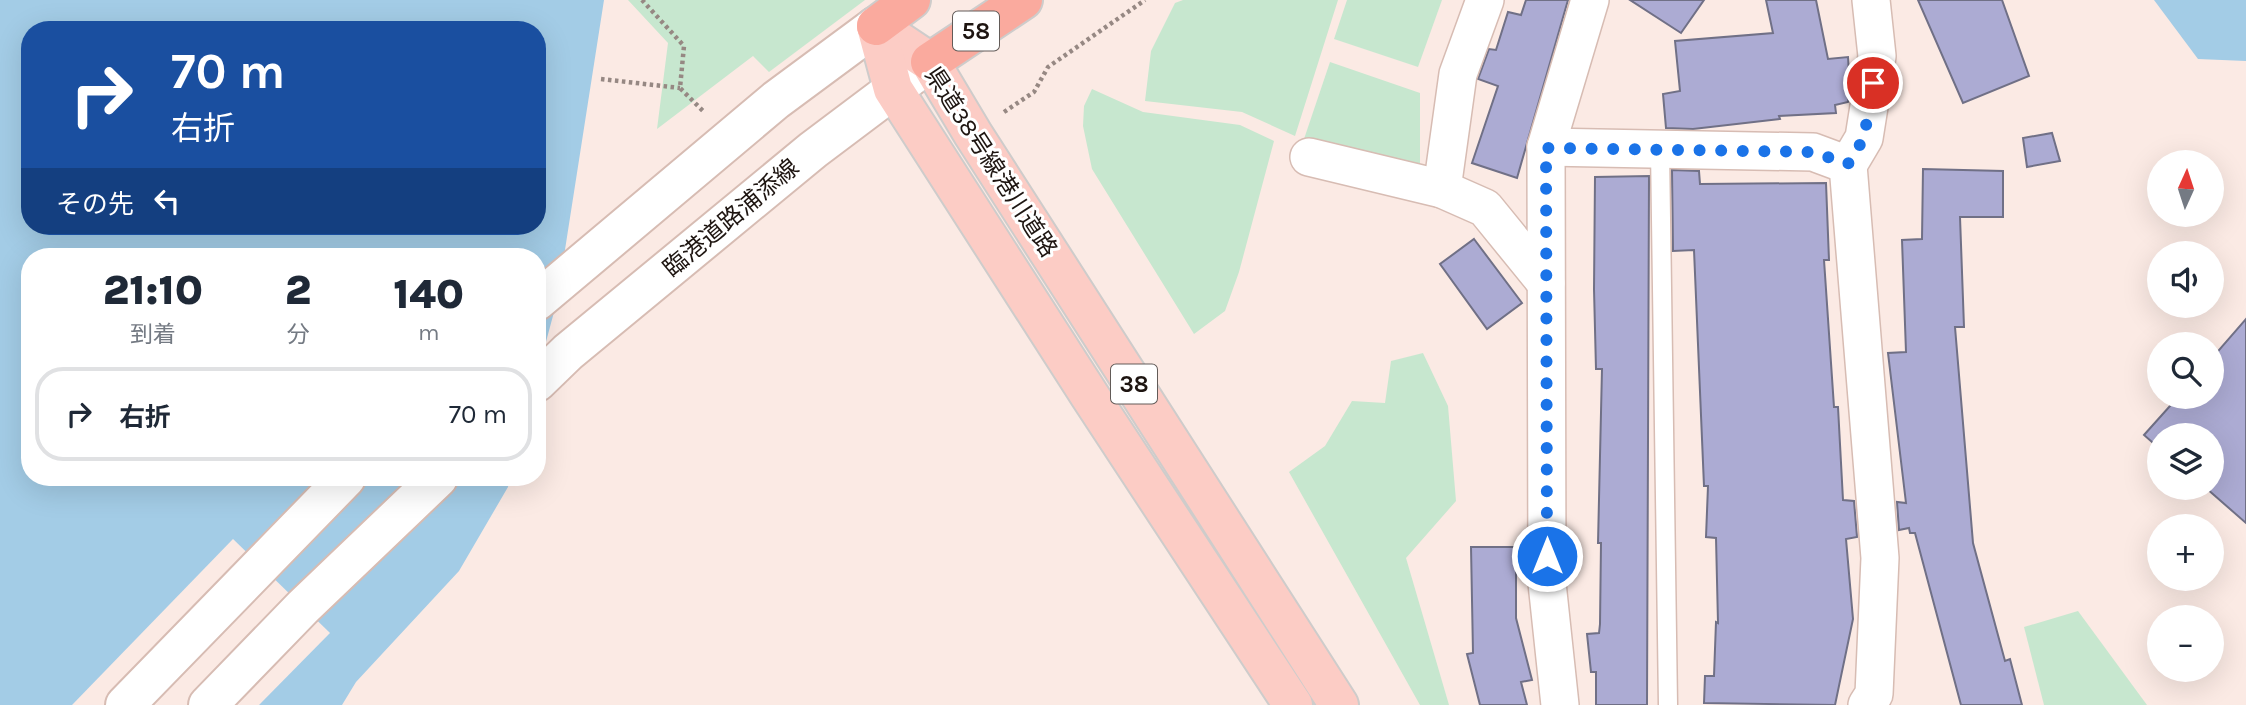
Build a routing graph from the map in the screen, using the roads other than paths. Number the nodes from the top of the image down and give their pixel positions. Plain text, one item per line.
1 (1023, 0) edge
2 (1485, 0) edge
3 (1590, 0) edge
4 (1871, 0) edge
5 (898, 8) edge
6 (930, 62) junction
7 (893, 89) junction
8 (1546, 148) junction
9 (1660, 149) junction
10 (1309, 157) dead end
11 (1848, 164) junction
12 (1442, 189) junction
13 (1546, 284) junction
14 (546, 293) edge
15 (546, 373) edge
16 (338, 486) edge
17 (430, 486) edge
18 (125, 705) edge
19 (208, 705) edge
20 (1293, 705) edge
21 (1339, 705) edge
22 (1560, 705) edge
23 (1668, 705) edge
24 (1867, 705) edge

1 - 6 highway, 58
2 - 12 street
3 - 8 street
4 - 11 street
5 - 6 main road, 県道38号線港川道路 / 38
5 - 7 main road, 県道38号線港川道路 / 38
5 - 14 street
6 - 7 street, 臨港道路浦添線
6 - 21 main road, 県道38号線港川道路 / 38
7 - 15 street, 臨港道路浦添線
7 - 20 main road, 県道38号線港川道路 / 38
8 - 9 street
8 - 13 street
9 - 11 street
9 - 23 lane
10 - 12 street
11 - 24 street
12 - 13 street
13 - 22 street
16 - 18 street
17 - 19 street

